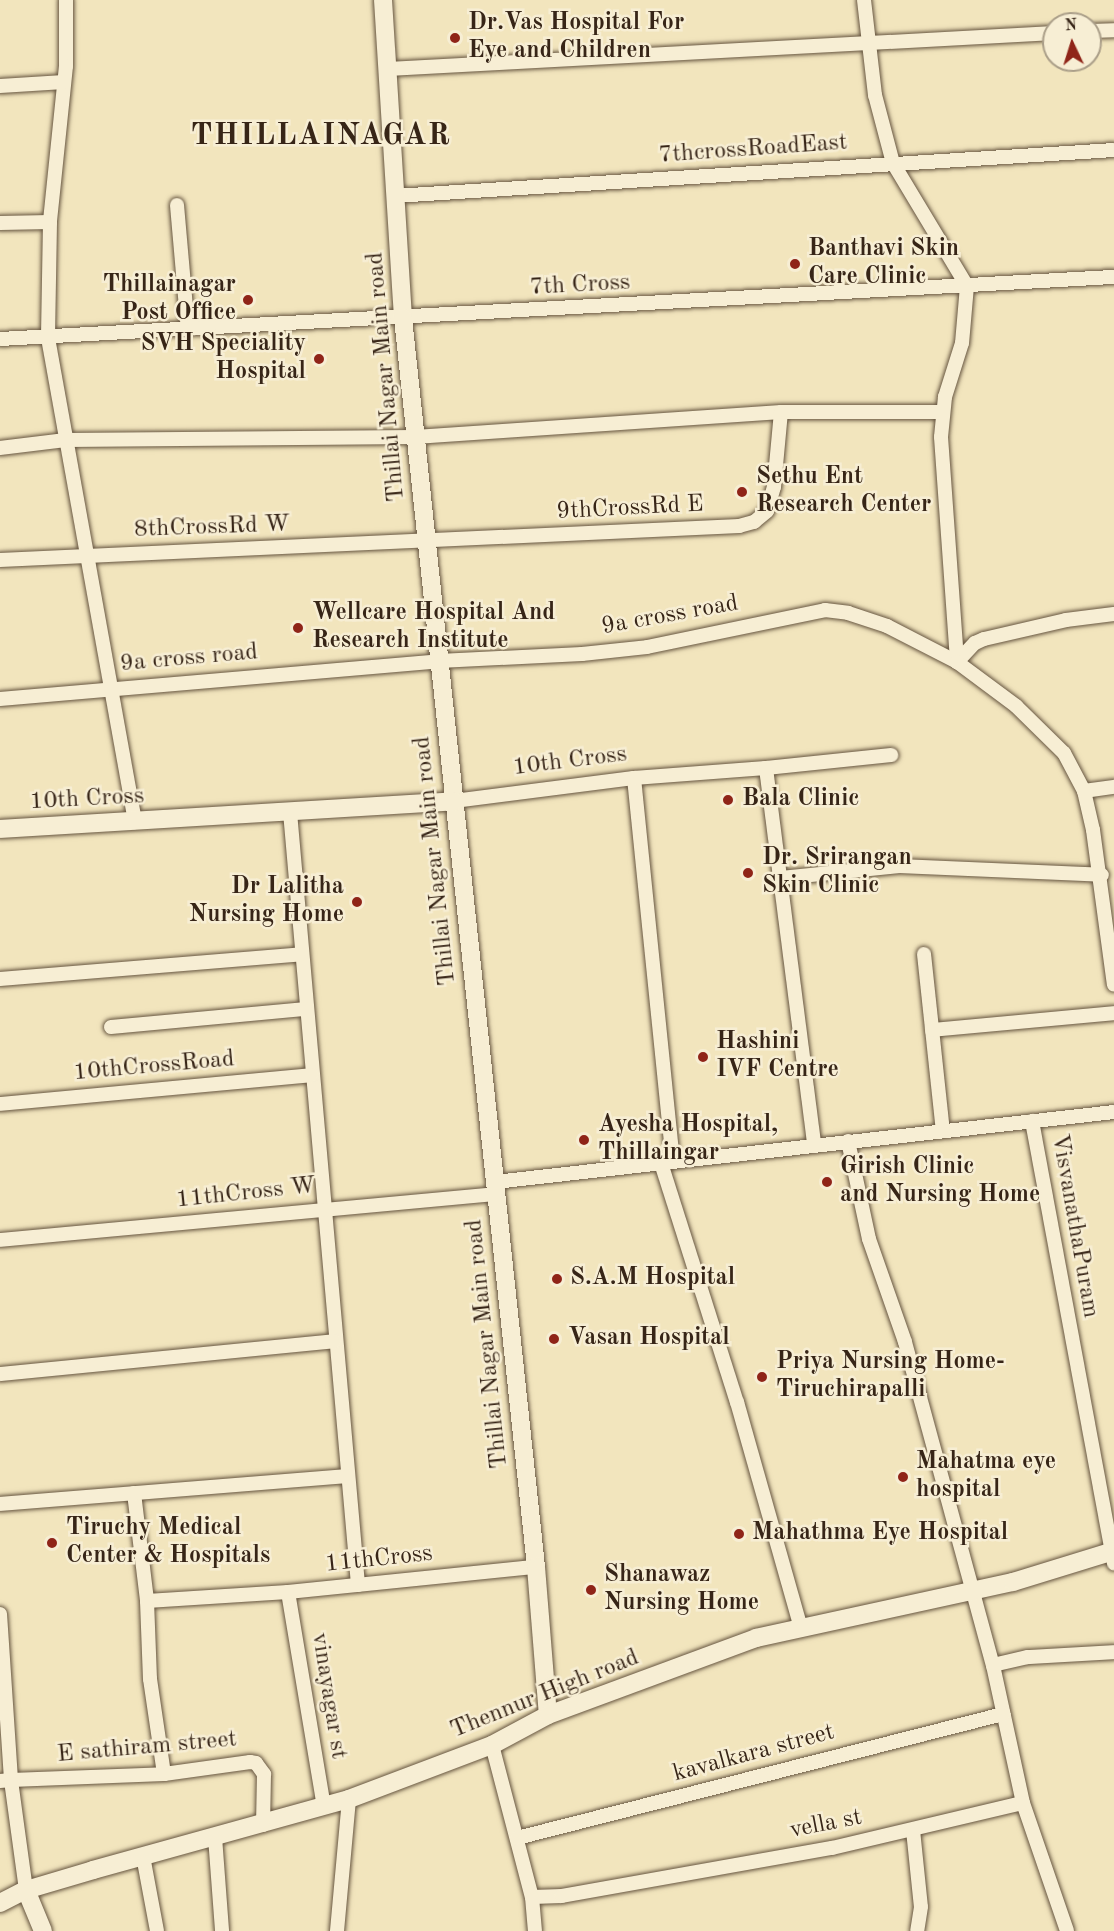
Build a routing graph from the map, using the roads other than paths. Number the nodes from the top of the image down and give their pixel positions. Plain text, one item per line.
1 (66, 0) edge
2 (383, 0) edge
3 (864, 0) edge
4 (1042, 34) edge
5 (869, 44) junction
6 (388, 69) junction
7 (64, 82) junction
8 (0, 86) edge
9 (1114, 150) edge
10 (893, 163) junction
11 (395, 196) junction
12 (177, 205) dead end
13 (50, 222) junction
14 (0, 223) edge
15 (1114, 277) edge
16 (967, 286) junction
17 (403, 318) junction
18 (188, 330) junction
19 (48, 338) junction
20 (0, 339) edge
21 (781, 412) junction
22 (943, 412) junction
23 (416, 437) junction
24 (66, 440) junction
25 (0, 448) edge
26 (426, 542) junction
27 (87, 556) junction
28 (0, 560) edge
29 (1114, 614) edge
30 (439, 661) junction
31 (957, 662) junction
32 (111, 688) junction
33 (0, 699) edge
34 (891, 755) dead end
35 (766, 768) junction
36 (634, 778) junction
37 (1114, 787) edge
38 (1084, 791) junction
39 (454, 801) junction
40 (290, 812) junction
41 (135, 822) junction
42 (0, 830) edge
43 (1102, 875) junction
44 (781, 878) junction
45 (302, 954) junction
46 (924, 954) dead end
47 (0, 979) edge
48 (1114, 985) edge
49 (306, 1010) junction
50 (1114, 1013) edge
51 (111, 1027) dead end
52 (932, 1030) junction
53 (312, 1074) junction
54 (0, 1104) edge
55 (1114, 1112) edge
56 (1032, 1121) junction
57 (943, 1131) junction
58 (848, 1141) junction
59 (814, 1145) junction
60 (667, 1162) junction
61 (495, 1188) junction
62 (323, 1209) junction
63 (0, 1240) edge
64 (334, 1341) junction
65 (0, 1374) edge
66 (347, 1476) junction
67 (134, 1493) junction
68 (0, 1504) edge
69 (1113, 1555) edge
70 (536, 1567) junction
71 (358, 1585) junction
72 (974, 1591) junction
73 (288, 1592) junction
74 (147, 1601) junction
75 (0, 1614) edge
76 (801, 1628) junction
77 (1114, 1652) edge
78 (993, 1665) junction
79 (1003, 1714) junction
80 (548, 1715) junction
81 (492, 1745) junction
82 (164, 1774) junction
83 (5, 1780) edge
84 (349, 1799) junction
85 (1023, 1803) junction
86 (324, 1807) junction
87 (263, 1825) junction
88 (913, 1830) junction
89 (215, 1837) junction
90 (517, 1838) junction
91 (143, 1856) junction
92 (26, 1890) junction
93 (532, 1897) junction
94 (0, 1903) edge
95 (43, 1931) edge
96 (157, 1931) edge
97 (222, 1931) edge
98 (336, 1931) edge
99 (535, 1931) edge
100 (917, 1931) edge
101 (1067, 1931) edge

1 - 7 street
2 - 6 street, Thillai Nagar Main road
3 - 5 street
4 - 5 street
5 - 6 street
5 - 10 street
6 - 11 street, Thillai Nagar Main road
7 - 8 street
7 - 13 street
9 - 10 street, 7thcrossRoadEast
10 - 11 street, 7thcrossRoadEast
10 - 16 street
11 - 17 street, Thillai Nagar Main road
12 - 18 street
13 - 14 street
13 - 19 street
15 - 16 street, 7th Cross
16 - 17 street, 7th Cross
16 - 22 street
17 - 18 street, 7th Cross
17 - 23 street, Thillai Nagar Main road
18 - 19 street, 7th Cross
19 - 20 street, 7th Cross
19 - 24 street
21 - 22 street
21 - 23 street
21 - 26 street, 9thCrossRd E
22 - 31 street
23 - 24 street
23 - 26 street, Thillai Nagar Main road
24 - 25 street
24 - 27 street
26 - 27 street, 8thCrossRd W
26 - 30 street, Thillai Nagar Main road
27 - 28 street, 8thCrossRd W
27 - 32 street
29 - 31 street
30 - 31 street, 9a cross road
30 - 32 street, 9a cross road
30 - 39 street, Thillai Nagar Main road
31 - 38 street, 9a cross road
32 - 33 street, 9a cross road
32 - 41 street
34 - 35 street, 10th Cross
35 - 36 street, 10th Cross
35 - 44 street
36 - 39 street, 10th Cross
36 - 60 street
37 - 38 street
38 - 43 street, 9a cross road
39 - 40 street, 10th Cross
39 - 61 street, Thillai Nagar Main road
40 - 41 street, 10th Cross
40 - 45 street
41 - 42 street, 10th Cross
43 - 44 street
43 - 48 street, 9a cross road
44 - 59 street
45 - 47 street
45 - 49 street
46 - 52 street
49 - 51 street
49 - 53 street
50 - 52 street
52 - 57 street
53 - 54 street, 10thCrossRoad
53 - 62 street
55 - 56 street, 11thCross W
56 - 57 street, 11thCross W
56 - 69 street, VisvanathaPuram
57 - 58 street, 11thCross W
58 - 59 street, 11thCross W
58 - 72 street
59 - 60 street, 11thCross W
60 - 61 street, 11thCross W
60 - 76 street
61 - 62 street, 11thCross W
61 - 70 street, Thillai Nagar Main road
62 - 63 street, 11thCross W
62 - 64 street
64 - 65 street
64 - 66 street
66 - 67 street
66 - 71 street
67 - 68 street
67 - 74 street
69 - 72 street, Thennur High road
70 - 71 street, 11thCross
70 - 80 street, Thillai Nagar Main road
71 - 73 street, 11thCross
72 - 76 street, Thennur High road
72 - 78 street
73 - 74 street, 11thCross
73 - 86 street, vinayagar st
74 - 82 street
75 - 83 street
76 - 80 street, Thennur High road
77 - 78 street
78 - 79 street
79 - 85 street
79 - 90 street, kavalkara street
80 - 81 street, Thennur High road
81 - 84 street, Thennur High road
81 - 90 street
82 - 83 street, E sathiram street
82 - 87 street, E sathiram street
83 - 92 street
84 - 86 street, Thennur High road
84 - 98 street
85 - 88 street, vella st
85 - 101 street
86 - 87 street, Thennur High road
87 - 89 street, Thennur High road
88 - 93 street, vella st
88 - 100 street
89 - 91 street, Thennur High road
89 - 97 street
90 - 93 street
91 - 92 street, Thennur High road
91 - 96 street
92 - 94 street, Thennur High road
92 - 95 street
93 - 99 street

